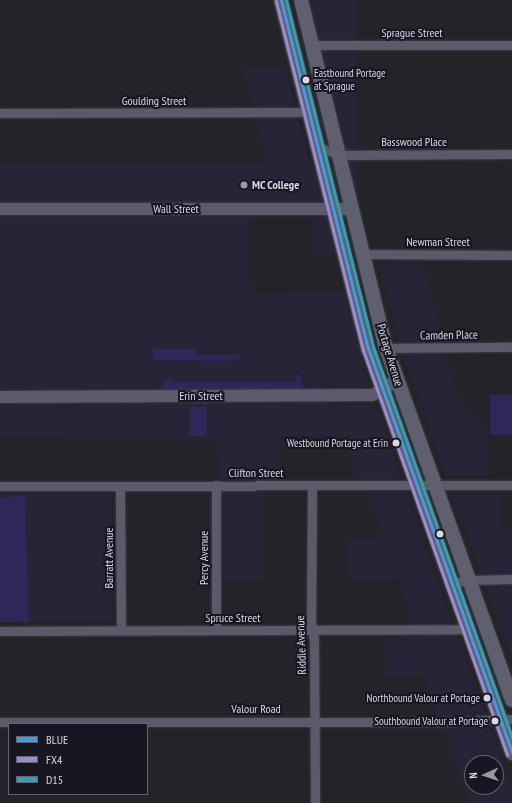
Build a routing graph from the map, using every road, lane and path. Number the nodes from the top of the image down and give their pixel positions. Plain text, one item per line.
1 (281, 0) edge
2 (301, 0) edge
3 (313, 45) junction
4 (512, 45) edge
5 (309, 112) junction
6 (0, 114) edge
7 (318, 146) junction
8 (512, 154) edge
9 (340, 155) junction
10 (0, 209) edge
11 (334, 209) junction
12 (352, 209) junction
13 (364, 254) junction
14 (512, 255) edge
15 (512, 347) edge
16 (386, 348) junction
17 (397, 379) junction
18 (383, 390) junction
19 (0, 397) edge
20 (416, 484) junction
21 (435, 484) junction
22 (216, 485) junction
23 (312, 485) junction
24 (512, 485) edge
25 (0, 486) edge
26 (120, 486) junction
27 (512, 579) edge
28 (469, 580) junction
29 (451, 583) junction
30 (467, 629) junction
31 (121, 630) junction
32 (216, 630) junction
33 (0, 631) edge
34 (312, 631) junction
35 (507, 672) edge
36 (512, 700) edge
37 (506, 720) edge
38 (314, 721) junction
39 (0, 722) edge
40 (512, 753) edge
41 (315, 803) edge

1 - 5 highway, Portage Avenue
2 - 3 highway, Portage Avenue
3 - 4 street, Sprague Street
3 - 9 highway, Portage Avenue
5 - 6 street, Goulding Street
5 - 7 highway, Portage Avenue
7 - 9 street, Basswood Place
7 - 11 highway, Portage Avenue
8 - 9 street, Basswood Place
9 - 12 highway, Portage Avenue
10 - 11 main road, Wall Street
11 - 12 main road, Wall Street
11 - 18 highway, Portage Avenue
12 - 13 highway, Portage Avenue
13 - 14 street, Newman Street
13 - 16 highway, Portage Avenue
15 - 16 street, Camden Place
16 - 17 highway, Portage Avenue
17 - 18 main road, Erin Street
17 - 21 highway, Portage Avenue
18 - 19 main road, Erin Street
18 - 20 highway, Portage Avenue
20 - 21 street, Clifton Street
20 - 23 street, Clifton Street
20 - 29 highway, Portage Avenue
21 - 24 street, Clifton Street
21 - 28 highway, Portage Avenue
22 - 23 street, Clifton Street
22 - 26 street, Clifton Street
22 - 32 street, Percy Avenue
23 - 34 street, Riddle Avenue
25 - 26 street, Clifton Street
26 - 31 street, Barratt Avenue
27 - 28 street
28 - 29 street
28 - 35 highway, Portage Avenue
29 - 30 highway, Portage Avenue
30 - 34 street, Spruce Street
30 - 37 highway, Portage Avenue
31 - 32 street, Spruce Street
31 - 33 street, Spruce Street
32 - 34 street, Spruce Street
34 - 38 street, Riddle Avenue
35 - 36 highway, Portage Avenue
37 - 38 street, Valour Road
37 - 40 highway, Portage Avenue
38 - 39 street, Valour Road
38 - 41 street, Riddle Avenue

